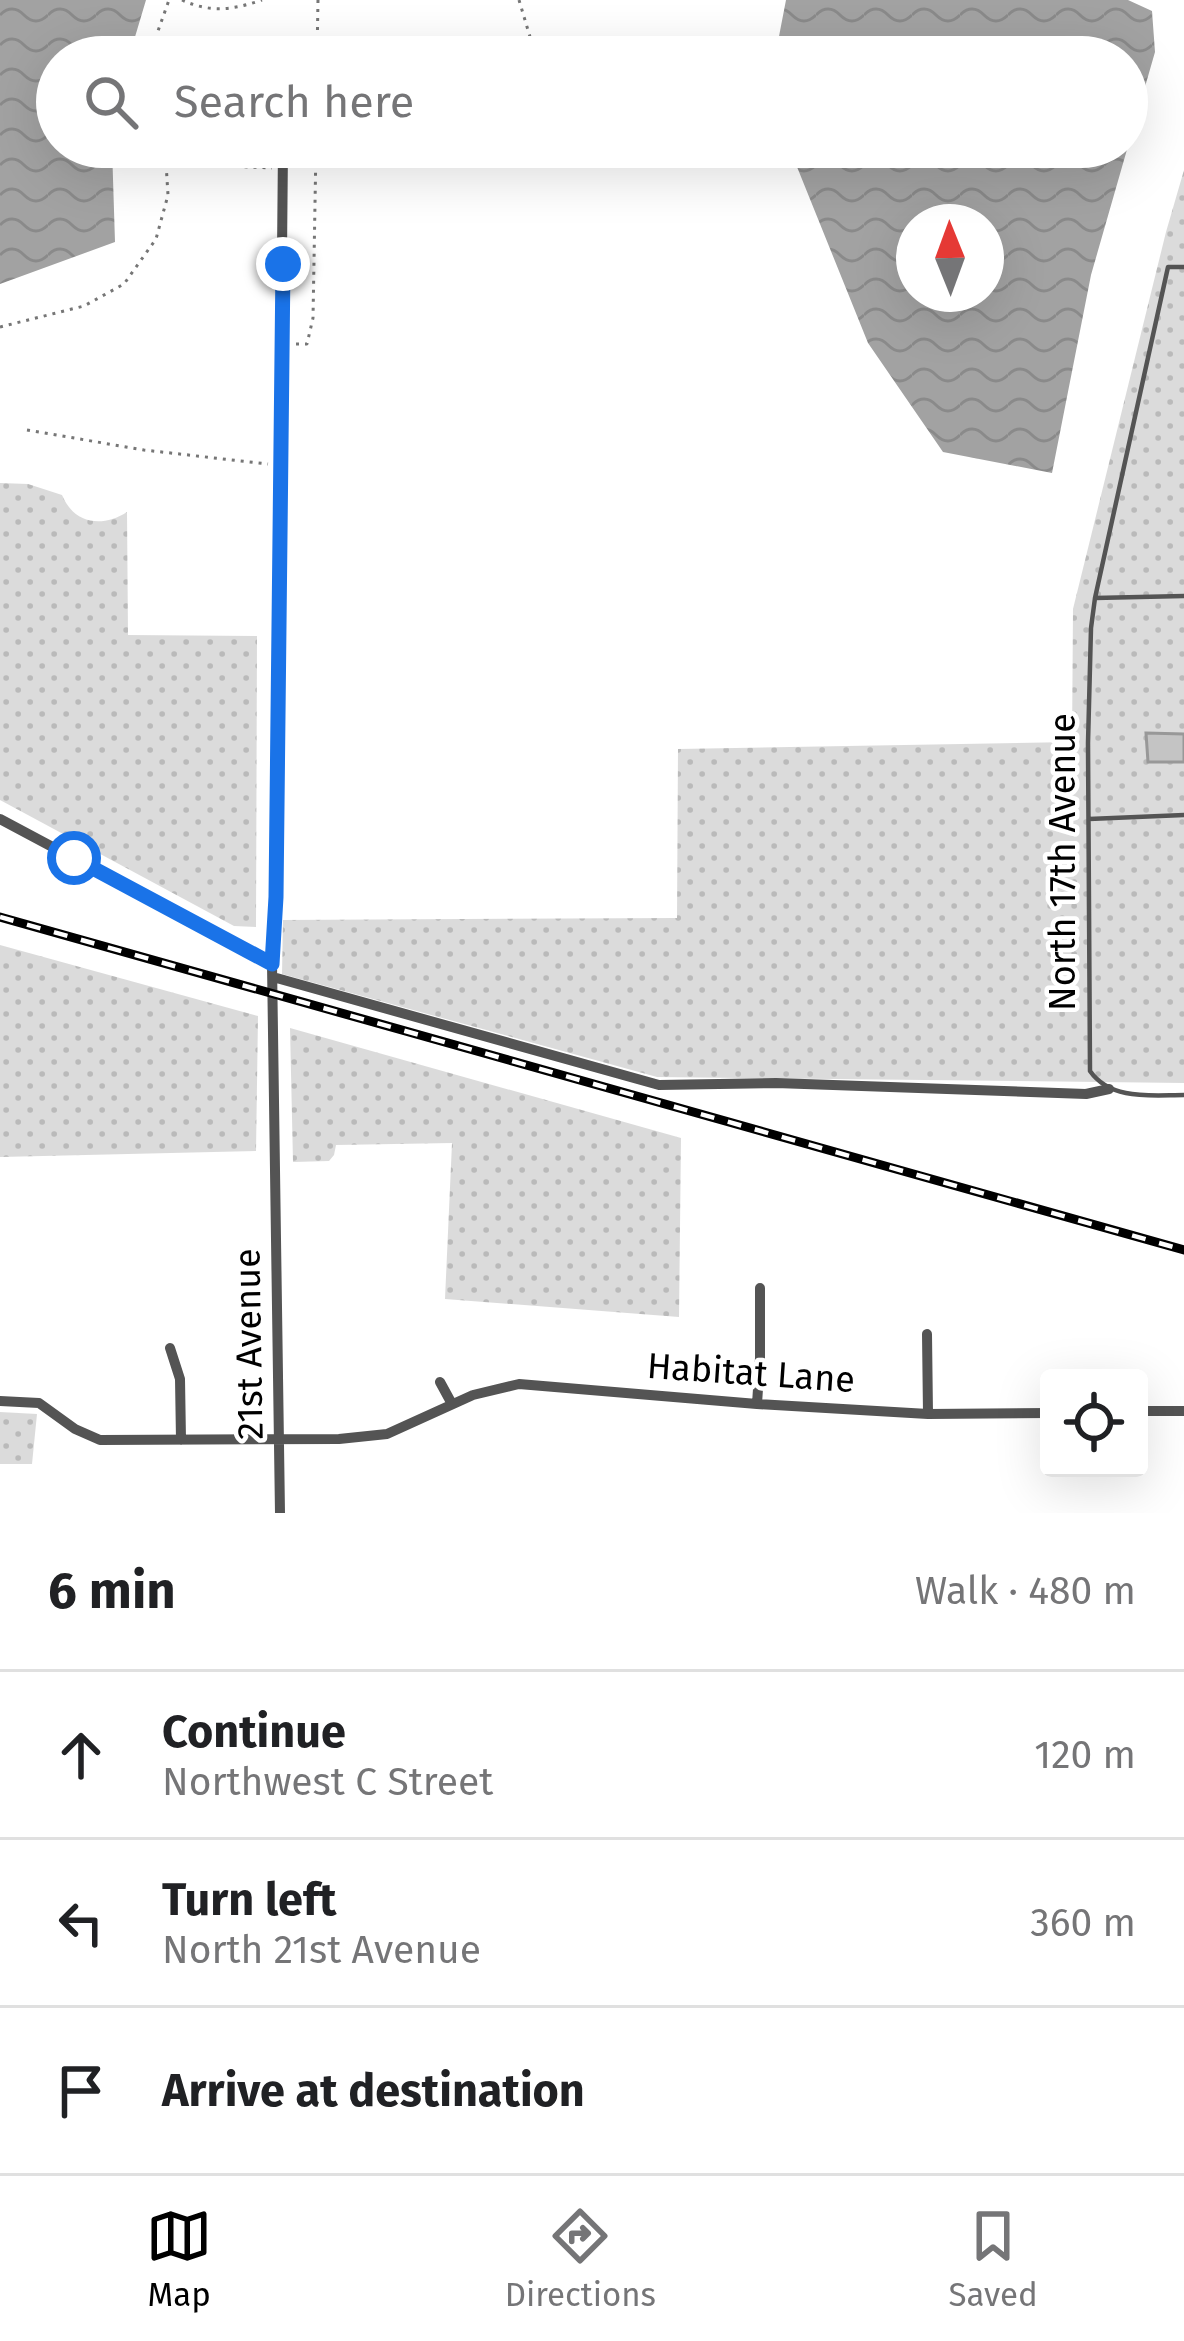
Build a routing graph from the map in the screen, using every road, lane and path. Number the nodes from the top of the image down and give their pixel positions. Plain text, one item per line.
1 (169, 0) edge
2 (182, 0) edge
3 (262, 0) edge
4 (318, 0) edge
5 (519, 0) edge
6 (157, 36) edge
7 (317, 36) edge
8 (530, 36) edge
9 (166, 168) edge
10 (262, 168) edge
11 (316, 168) edge
12 (283, 169) joint
13 (1184, 267) edge
14 (0, 327) edge
15 (282, 345) junction
16 (27, 430) dead end
17 (281, 465) junction
18 (1184, 596) edge
19 (1094, 598) junction
20 (1184, 815) edge
21 (0, 819) edge
22 (1089, 819) junction
23 (273, 971) junction
24 (1109, 1089) junction
25 (1184, 1095) edge
26 (760, 1288) dead end
27 (927, 1334) dead end
28 (170, 1348) dead end
29 (440, 1382) dead end
30 (0, 1401) edge
31 (452, 1404) junction
32 (757, 1404) junction
33 (1184, 1411) edge
34 (1148, 1412) edge
35 (1040, 1413) edge
36 (928, 1414) junction
37 (279, 1438) junction
38 (181, 1440) junction
39 (280, 1513) edge

1 - 6 path
2 - 3 path
4 - 7 path
5 - 8 path
9 - 14 path
10 - 12 path
11 - 15 path
12 - 15 street, 21st Avenue
13 - 19 lane, North 17th Avenue
15 - 17 street, 21st Avenue
16 - 17 path
17 - 23 street, 21st Avenue
18 - 19 lane
19 - 22 lane, North 17th Avenue
20 - 22 lane
21 - 23 street
22 - 24 lane, North 17th Avenue
23 - 24 street
23 - 37 street, 21st Avenue
24 - 25 lane
26 - 32 street
27 - 36 street
28 - 38 street
29 - 31 street
30 - 38 street, Habitat Lane
31 - 32 street, Habitat Lane
31 - 37 street, Habitat Lane
32 - 36 street, Habitat Lane
33 - 34 street
35 - 36 street, Habitat Lane
37 - 38 street, Habitat Lane
37 - 39 street, 21st Avenue

